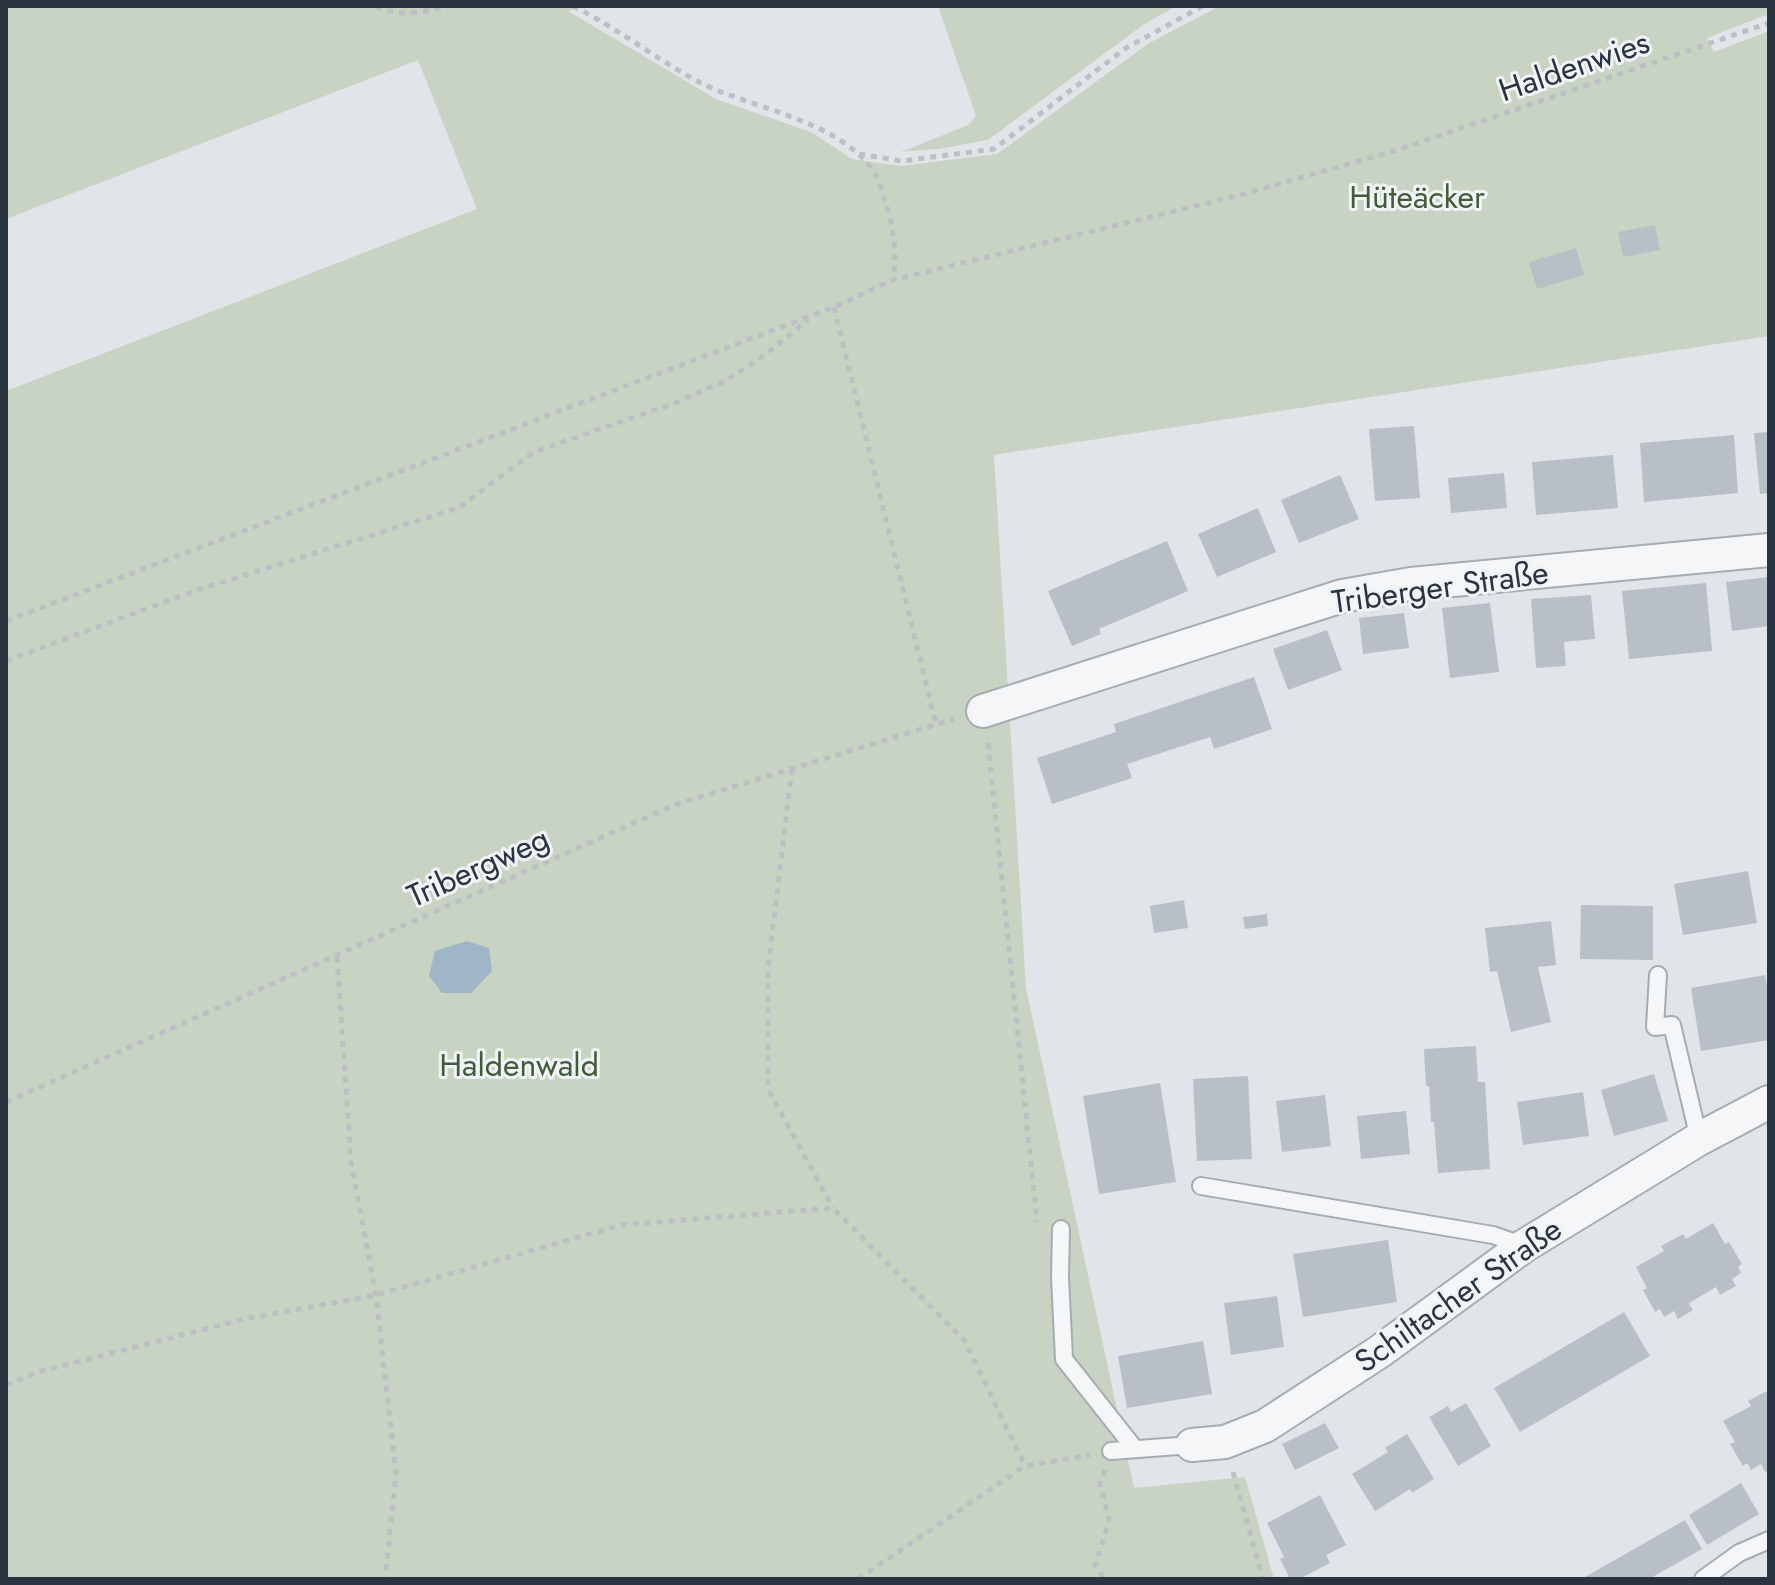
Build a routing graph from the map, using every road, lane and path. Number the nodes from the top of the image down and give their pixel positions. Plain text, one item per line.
1 (376, 6) edge
2 (449, 6) edge
3 (573, 6) edge
4 (1203, 6) edge
5 (1769, 23) edge
6 (859, 154) junction
7 (893, 280) junction
8 (834, 307) junction
9 (813, 315) junction
10 (1769, 550) edge
11 (6, 621) edge
12 (6, 661) edge
13 (983, 711) junction
14 (936, 724) junction
15 (792, 769) junction
16 (337, 957) junction
17 (1658, 975) dead end
18 (6, 1102) edge
19 (1769, 1102) edge
20 (1699, 1139) junction
21 (1201, 1186) dead end
22 (833, 1208) junction
23 (1061, 1229) dead end
24 (1038, 1231) dead end
25 (1524, 1246) junction
26 (376, 1295) junction
27 (6, 1385) edge
28 (1225, 1442) junction
29 (1192, 1445) joint
30 (1135, 1449) junction
31 (1111, 1451) junction
32 (1025, 1466) junction
33 (1769, 1540) edge
34 (385, 1579) edge
35 (858, 1579) edge
36 (1105, 1579) edge
37 (1263, 1579) edge
38 (1703, 1579) edge

1 - 2 path
3 - 6 path
4 - 6 path
5 - 7 path, Haldenwies
6 - 7 path
7 - 8 path, Haldenwies
8 - 9 path, Haldenwies
8 - 14 path
9 - 11 path, Haldenwies
9 - 12 path
10 - 13 street, Triberger Straße
13 - 14 path, Tribergweg
13 - 24 path
14 - 15 path, Tribergweg
15 - 16 path, Tribergweg
15 - 22 path
16 - 18 path, Tribergweg
16 - 26 path
17 - 20 lane
19 - 20 street, Schiltacher Straße
20 - 25 street, Schiltacher Straße
21 - 25 lane
22 - 26 path
22 - 32 path
23 - 30 lane
25 - 28 street, Schiltacher Straße
26 - 27 path
26 - 34 path
28 - 29 street, Schiltacher Straße
28 - 37 path
29 - 30 lane, Schiltacher Straße
30 - 31 lane, Schiltacher Straße
31 - 32 path
31 - 36 path
32 - 35 path
33 - 38 lane

